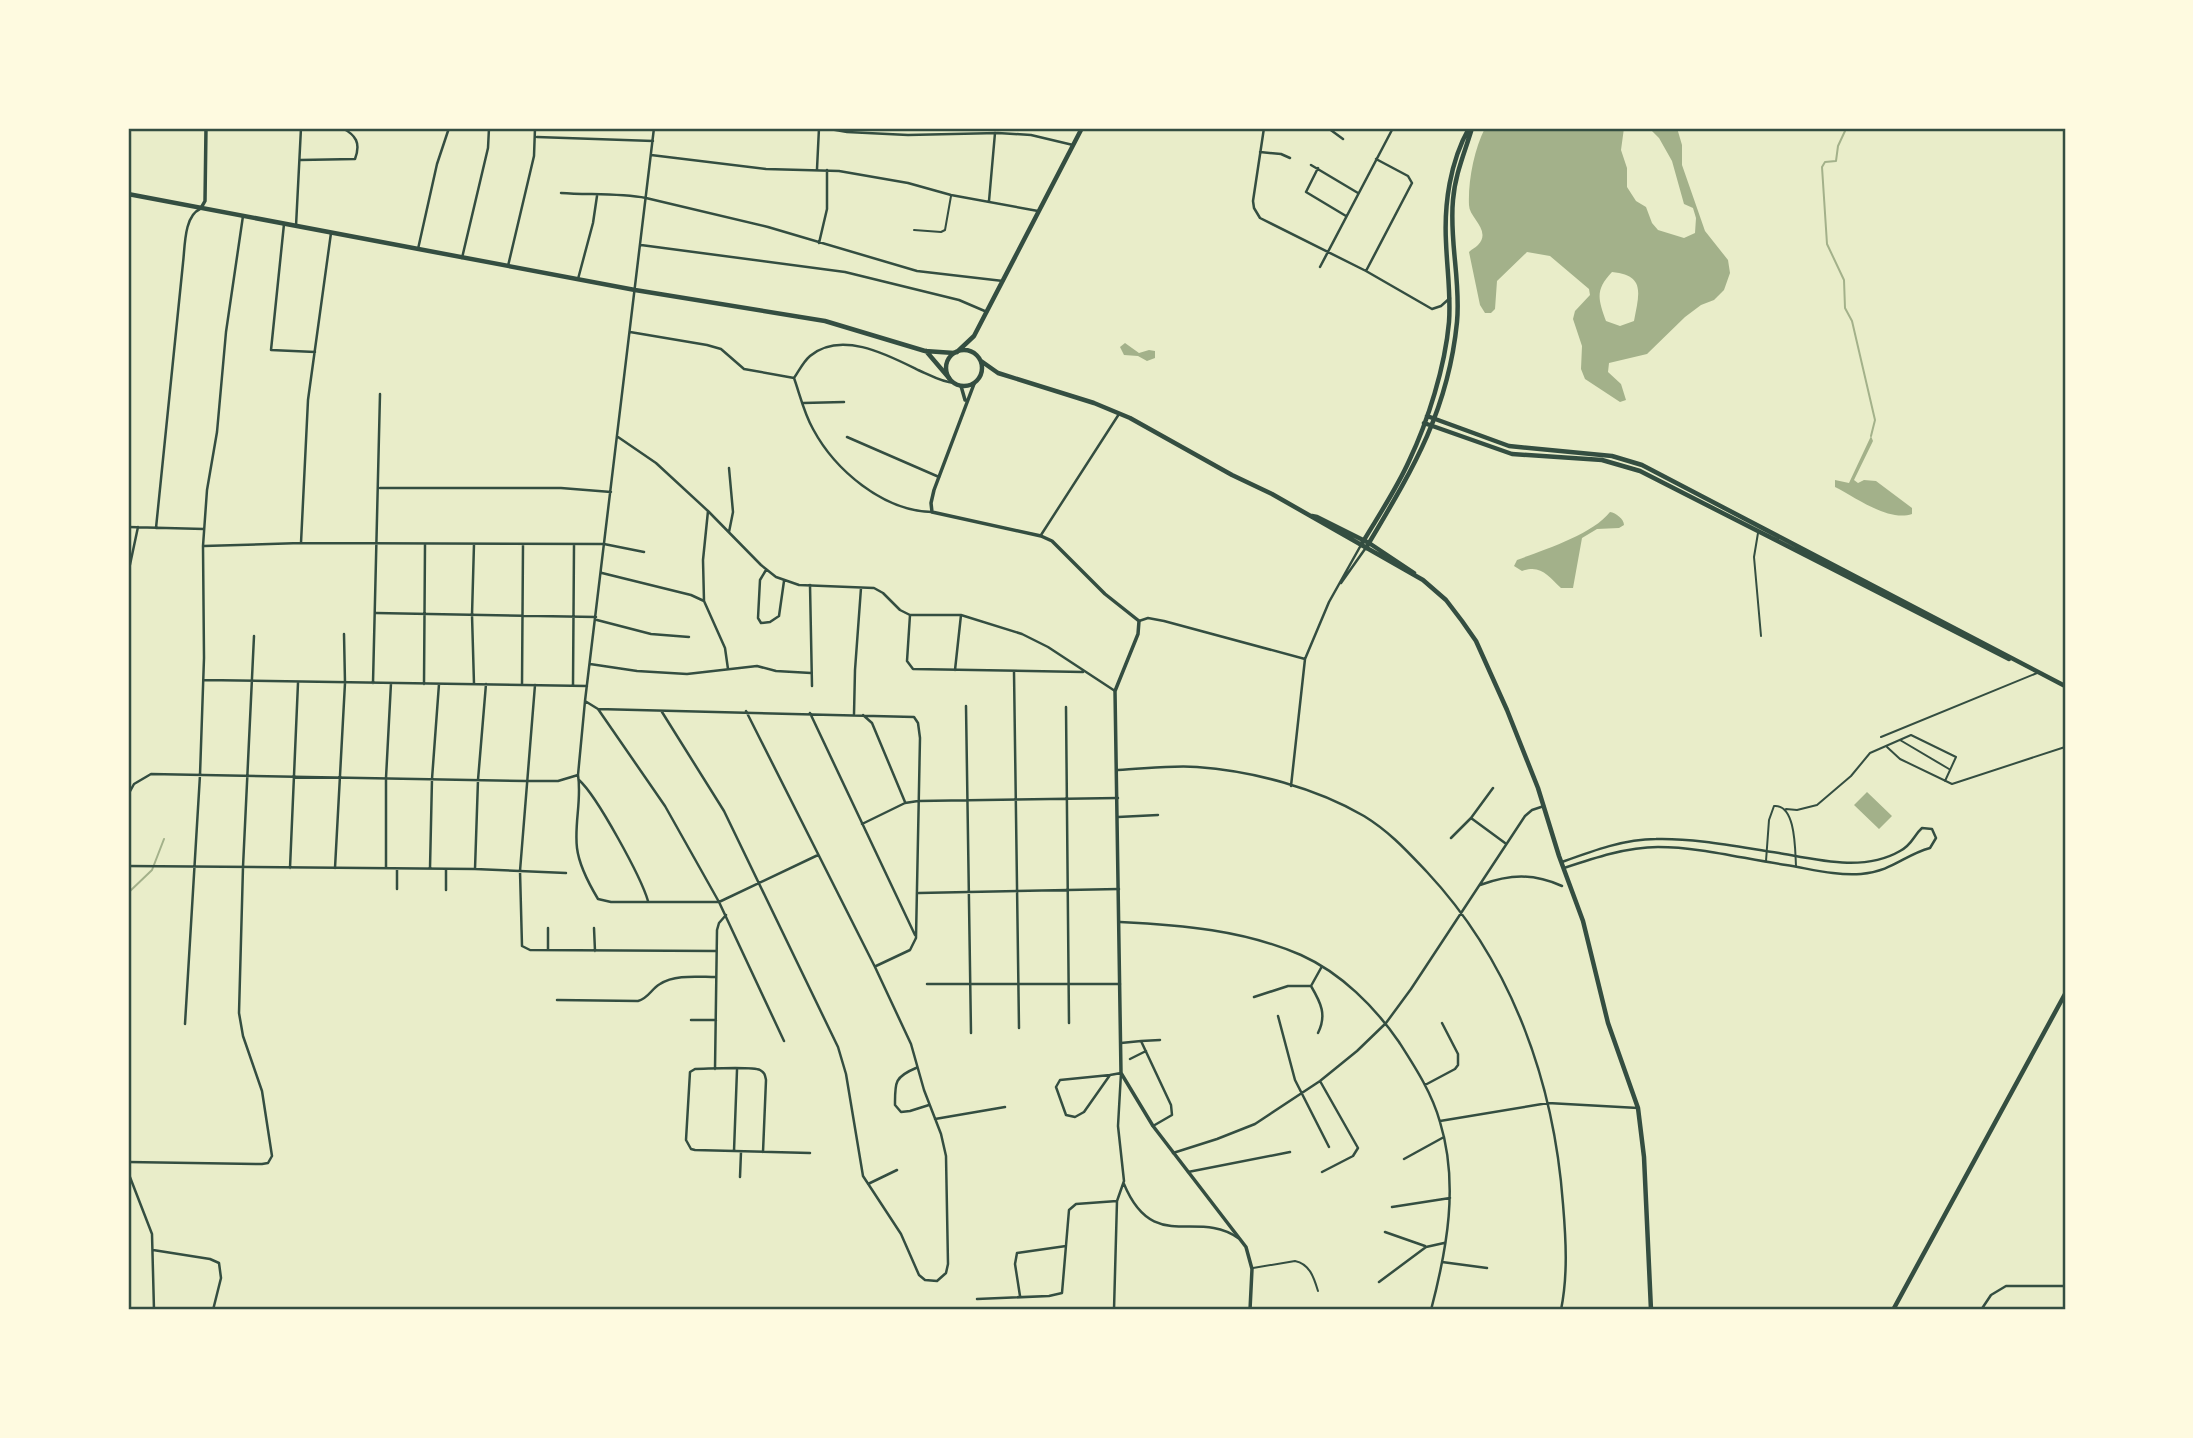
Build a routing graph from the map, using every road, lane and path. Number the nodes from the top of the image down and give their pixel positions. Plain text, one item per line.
1 (206, 128) edge
2 (301, 128) edge
3 (342, 128) edge
4 (449, 128) edge
5 (489, 128) edge
6 (535, 128) edge
7 (654, 128) edge
8 (821, 128) edge
9 (1082, 128) edge
10 (1264, 128) edge
11 (1328, 128) edge
12 (1393, 128) edge
13 (1471, 128) edge
14 (997, 131) edge
15 (536, 136) junction
16 (1343, 139) dead end
17 (653, 141) junction
18 (1073, 145) junction
19 (1260, 152) junction
20 (651, 155) junction
21 (1290, 158) dead end
22 (1376, 159) junction
23 (300, 160) junction
24 (1311, 165) dead end
25 (1318, 168) junction
26 (817, 169) junction
27 (827, 170) junction
28 (1300, 188) dead end
29 (1306, 192) junction
30 (561, 193) dead end
31 (1358, 193) junction
32 (128, 194) edge
33 (597, 195) junction
34 (951, 195) junction
35 (646, 198) junction
36 (989, 201) junction
37 (201, 208) junction
38 (1039, 212) junction
39 (243, 216) junction
40 (1346, 216) junction
41 (284, 224) junction
42 (296, 226) junction
43 (914, 230) dead end
44 (331, 233) junction
45 (819, 243) junction
46 (641, 245) junction
47 (418, 249) junction
48 (1327, 252) junction
49 (462, 258) junction
50 (508, 266) junction
51 (1320, 267) dead end
52 (1366, 271) junction
53 (578, 279) junction
54 (1003, 281) junction
55 (635, 290) junction
56 (1450, 298) junction
57 (987, 312) junction
58 (630, 332) junction
59 (974, 336) junction
60 (925, 351) junction
61 (315, 352) junction
62 (956, 353) junction
63 (974, 353) junction
64 (981, 361) junction
65 (998, 373) junction
66 (981, 375) junction
67 (794, 378) junction
68 (949, 378) junction
69 (954, 383) junction
70 (974, 384) junction
71 (961, 386) junction
72 (380, 394) dead end
73 (844, 402) dead end
74 (965, 402) junction
75 (803, 403) junction
76 (1119, 414) junction
77 (1427, 416) junction
78 (1435, 419) junction
79 (1424, 423) junction
80 (1433, 426) junction
81 (618, 437) junction
82 (847, 437) dead end
83 (1536, 450) junction
84 (1535, 457) junction
85 (729, 468) dead end
86 (939, 477) junction
87 (378, 488) junction
88 (611, 492) junction
89 (708, 511) junction
90 (932, 512) junction
91 (128, 527) edge
92 (138, 527) junction
93 (156, 528) junction
94 (204, 529) junction
95 (1758, 531) junction
96 (729, 532) junction
97 (1041, 536) junction
98 (376, 542) junction
99 (301, 543) junction
100 (425, 543) junction
101 (474, 543) junction
102 (523, 543) junction
103 (574, 544) junction
104 (604, 544) junction
105 (1365, 544) junction
106 (203, 546) junction
107 (644, 552) dead end
108 (766, 570) junction
109 (601, 573) junction
110 (128, 574) edge
111 (784, 581) junction
112 (810, 585) junction
113 (861, 587) junction
114 (704, 601) junction
115 (376, 613) junction
116 (424, 614) junction
117 (472, 615) junction
118 (910, 615) junction
119 (961, 615) junction
120 (524, 616) junction
121 (573, 617) junction
122 (595, 618) junction
123 (1139, 621) junction
124 (344, 634) dead end
125 (254, 636) dead end
126 (1761, 636) dead end
127 (690, 637) dead end
128 (1305, 659) junction
129 (590, 664) junction
130 (727, 669) junction
131 (955, 670) junction
132 (1014, 672) junction
133 (1086, 672) junction
134 (811, 673) junction
135 (2038, 673) junction
136 (204, 680) junction
137 (251, 682) junction
138 (298, 683) junction
139 (345, 683) junction
140 (373, 683) junction
141 (391, 683) junction
142 (424, 684) junction
143 (439, 684) junction
144 (474, 684) junction
145 (486, 684) junction
146 (522, 685) junction
147 (535, 685) junction
148 (573, 685) junction
149 (587, 686) junction
150 (2065, 686) edge
151 (812, 687) dead end
152 (1115, 691) junction
153 (585, 701) junction
154 (966, 706) dead end
155 (1066, 707) dead end
156 (598, 709) junction
157 (746, 711) junction
158 (662, 712) junction
159 (810, 713) junction
160 (854, 714) junction
161 (863, 715) junction
162 (1881, 737) dead end
163 (1900, 740) junction
164 (1886, 745) junction
165 (2065, 747) edge
166 (1950, 769) junction
167 (1117, 770) junction
168 (200, 775) junction
169 (295, 776) junction
170 (247, 777) junction
171 (340, 777) junction
172 (386, 778) junction
173 (578, 778) junction
174 (432, 779) junction
175 (478, 780) junction
176 (526, 781) junction
177 (1945, 781) junction
178 (130, 782) edge
179 (134, 784) junction
180 (1291, 786) junction
181 (1493, 788) dead end
182 (128, 796) edge
183 (1066, 798) junction
184 (1118, 798) junction
185 (1017, 799) junction
186 (968, 800) junction
187 (918, 801) junction
188 (905, 803) junction
189 (1544, 806) junction
190 (1786, 809) junction
191 (1158, 815) dead end
192 (1118, 817) junction
193 (1471, 818) junction
194 (862, 824) junction
195 (1451, 838) dead end
196 (1506, 844) junction
197 (1767, 852) junction
198 (818, 855) junction
199 (1795, 856) junction
200 (1562, 862) junction
201 (1766, 862) junction
202 (128, 866) edge
203 (195, 867) junction
204 (243, 867) junction
205 (1796, 867) junction
206 (335, 868) junction
207 (386, 868) junction
208 (290, 869) junction
209 (397, 869) junction
210 (430, 869) junction
211 (446, 869) junction
212 (475, 869) junction
213 (1564, 869) junction
214 (520, 871) junction
215 (566, 873) dead end
216 (760, 883) junction
217 (1480, 886) junction
218 (1562, 886) dead end
219 (397, 889) dead end
220 (446, 890) dead end
221 (1119, 890) junction
222 (1067, 891) junction
223 (969, 892) junction
224 (1018, 892) junction
225 (918, 893) junction
226 (648, 901) junction
227 (719, 902) junction
228 (1461, 912) junction
229 (726, 915) junction
230 (1120, 922) junction
231 (594, 928) dead end
232 (548, 929) dead end
233 (916, 938) junction
234 (548, 950) junction
235 (595, 950) junction
236 (716, 951) junction
237 (875, 967) junction
238 (1321, 967) junction
239 (716, 977) junction
240 (1069, 983) junction
241 (927, 984) dead end
242 (970, 984) junction
243 (1019, 984) junction
244 (1120, 984) junction
245 (1311, 986) junction
246 (2065, 994) edge
247 (1254, 997) dead end
248 (557, 1000) dead end
249 (1278, 1016) dead end
250 (691, 1020) dead end
251 (716, 1020) junction
252 (1069, 1023) dead end
253 (1386, 1023) junction
254 (1442, 1023) dead end
255 (185, 1024) dead end
256 (1019, 1028) dead end
257 (971, 1033) dead end
258 (1318, 1034) dead end
259 (1160, 1040) dead end
260 (784, 1041) dead end
261 (1141, 1041) junction
262 (1120, 1043) junction
263 (1146, 1051) junction
264 (1130, 1059) dead end
265 (917, 1068) junction
266 (715, 1069) junction
267 (737, 1069) junction
268 (1121, 1073) junction
269 (1110, 1075) junction
270 (1320, 1081) junction
271 (1424, 1085) junction
272 (1302, 1094) junction
273 (128, 1096) edge
274 (1548, 1103) junction
275 (929, 1105) junction
276 (1005, 1107) dead end
277 (1638, 1108) junction
278 (128, 1111) edge
279 (935, 1119) junction
280 (1440, 1121) junction
281 (1153, 1126) junction
282 (1444, 1137) junction
283 (1329, 1147) dead end
284 (734, 1151) junction
285 (741, 1151) junction
286 (764, 1152) junction
287 (1290, 1152) dead end
288 (810, 1153) dead end
289 (1173, 1153) junction
290 (1404, 1159) dead end
291 (128, 1162) edge
292 (897, 1170) dead end
293 (128, 1172) edge
294 (1188, 1172) junction
295 (1322, 1172) dead end
296 (740, 1177) dead end
297 (868, 1184) junction
298 (1124, 1184) junction
299 (1450, 1198) junction
300 (1117, 1202) junction
301 (1392, 1207) dead end
302 (1385, 1233) dead end
303 (1242, 1241) junction
304 (1445, 1242) junction
305 (1066, 1246) junction
306 (1426, 1247) junction
307 (153, 1250) junction
308 (1442, 1262) junction
309 (1487, 1268) dead end
310 (1252, 1269) junction
311 (1379, 1282) dead end
312 (2065, 1286) edge
313 (1318, 1291) dead end
314 (1020, 1296) junction
315 (977, 1299) dead end
316 (154, 1310) edge
317 (213, 1310) edge
318 (1114, 1310) edge
319 (1250, 1310) edge
320 (1431, 1310) edge
321 (1562, 1310) edge
322 (1651, 1310) edge
323 (1893, 1310) edge
324 (1981, 1310) edge

1 - 37 street
2 - 23 street
3 - 23 street
4 - 47 street
5 - 49 street
6 - 15 street
7 - 17 street
8 - 14 street
8 - 26 street
9 - 18 main road
10 - 19 street
11 - 16 street
12 - 22 street
13 - 56 main road
13 - 78 main road
14 - 18 street
14 - 36 street
15 - 17 street
15 - 50 street
17 - 20 street
18 - 38 main road
19 - 21 street
19 - 48 street
20 - 26 street
20 - 35 street
22 - 31 street
22 - 52 street
23 - 42 street
24 - 25 street
25 - 29 street
25 - 31 street
26 - 27 street
27 - 34 street
27 - 45 street
28 - 29 street
29 - 40 street
30 - 33 street
31 - 40 street
32 - 37 main road
33 - 35 street
33 - 53 street
34 - 36 street
34 - 43 street
35 - 45 street
35 - 46 street
36 - 38 street
37 - 39 main road
37 - 93 street
38 - 54 main road
39 - 41 main road
39 - 94 street
40 - 48 street
41 - 42 main road
41 - 61 street
42 - 44 main road
44 - 47 main road
44 - 61 street
45 - 54 street
46 - 55 street
46 - 57 street
47 - 49 main road
48 - 51 street
48 - 52 street
49 - 50 main road
50 - 53 main road
52 - 56 street
53 - 55 main road
54 - 57 main road
55 - 58 street
55 - 60 main road
56 - 77 main road
57 - 59 main road
58 - 67 street
58 - 81 street
59 - 62 main road
59 - 63 main road
60 - 62 main road
60 - 68 main road
61 - 99 street
62 - 63 main road
62 - 68 main road
63 - 64 main road
64 - 65 main road
64 - 66 main road
65 - 66 main road
65 - 76 main road
66 - 70 main road
67 - 69 street
67 - 75 street
68 - 69 main road
69 - 71 main road
70 - 71 main road
70 - 74 street
71 - 74 street
72 - 87 street
73 - 75 street
74 - 86 street
75 - 90 street
76 - 97 street
76 - 105 main road
77 - 78 main road
77 - 79 main road
78 - 80 main road
78 - 83 main road
79 - 80 main road
79 - 105 main road
80 - 84 main road
80 - 105 main road
81 - 88 street
81 - 89 street
82 - 86 street
83 - 84 main road
83 - 135 main road
84 - 95 main road
85 - 96 street
86 - 90 street
87 - 88 street
87 - 98 street
88 - 104 street
89 - 96 street
89 - 114 street
90 - 97 street
91 - 92 street
92 - 93 street
92 - 110 street
93 - 94 street
94 - 106 street
95 - 126 street
95 - 135 main road
96 - 108 street
97 - 123 street
98 - 99 street
98 - 100 street
98 - 115 street
99 - 106 street
100 - 101 street
100 - 116 street
101 - 102 street
101 - 117 street
102 - 103 street
102 - 120 street
103 - 104 street
103 - 121 street
104 - 107 street
104 - 109 street
105 - 128 street
105 - 189 main road
106 - 136 street
108 - 111 street
108 - 111 street
109 - 114 street
109 - 122 street
111 - 112 street
112 - 113 street
112 - 134 street
113 - 118 street
113 - 160 street
114 - 130 street
115 - 116 street
115 - 140 street
116 - 117 street
116 - 142 street
117 - 120 street
117 - 144 street
118 - 119 street
118 - 131 street
119 - 131 street
119 - 133 street
120 - 121 street
120 - 146 street
121 - 122 street
121 - 148 street
122 - 127 street
122 - 129 street
123 - 128 street
123 - 152 street
124 - 139 street
125 - 137 street
128 - 180 street
129 - 130 street
129 - 149 street
130 - 134 street
131 - 132 street
132 - 133 street
132 - 185 street
133 - 152 street
134 - 151 street
135 - 150 main road
135 - 162 street
136 - 137 street
136 - 168 street
137 - 138 street
137 - 170 street
138 - 139 street
138 - 169 street
139 - 140 street
139 - 171 street
140 - 141 street
141 - 142 street
141 - 172 street
142 - 143 street
143 - 144 street
143 - 174 street
144 - 145 street
145 - 146 street
145 - 175 street
146 - 147 street
147 - 148 street
147 - 176 street
148 - 149 street
149 - 153 street
152 - 167 street
153 - 156 street
153 - 173 street
154 - 186 street
155 - 183 street
156 - 158 street
156 - 227 street
157 - 158 street
157 - 159 street
157 - 198 street
158 - 216 street
159 - 160 street
159 - 194 street
160 - 161 street
161 - 187 street
161 - 188 street
163 - 164 street
163 - 166 street
163 - 166 street
164 - 177 street
164 - 190 street
165 - 177 street
166 - 177 street
167 - 180 street
167 - 184 street
168 - 170 street
168 - 179 street
168 - 203 street
169 - 170 street
169 - 171 street
169 - 208 street
170 - 204 street
171 - 172 street
171 - 206 street
172 - 174 street
172 - 207 street
173 - 176 street
173 - 226 street
173 - 226 street
174 - 175 street
174 - 210 street
175 - 176 street
175 - 212 street
176 - 214 street
178 - 179 street
179 - 182 street
180 - 228 street
181 - 193 street
183 - 184 street
183 - 185 street
183 - 222 street
184 - 192 street
185 - 186 street
185 - 224 street
186 - 187 street
186 - 223 street
187 - 188 street
187 - 225 street
188 - 194 street
189 - 196 street
189 - 200 main road
190 - 197 street
190 - 199 street
191 - 192 street
192 - 221 street
193 - 195 street
193 - 196 street
194 - 233 street
196 - 217 street
197 - 199 street
197 - 200 street
197 - 201 street
198 - 216 street
198 - 237 street
199 - 205 street
199 - 205 street
200 - 213 main road
201 - 205 street
201 - 213 street
202 - 203 street
203 - 204 street
203 - 255 street
204 - 208 street
204 - 291 street
206 - 207 street
206 - 208 street
207 - 209 street
209 - 210 street
209 - 219 street
210 - 211 street
211 - 212 street
211 - 220 street
212 - 214 street
213 - 277 main road
214 - 215 street
214 - 234 street
216 - 227 street
216 - 297 street
217 - 218 street
217 - 228 street
221 - 222 street
221 - 230 street
222 - 224 street
222 - 240 street
223 - 224 street
223 - 225 street
223 - 242 street
224 - 243 street
225 - 233 street
226 - 227 street
227 - 229 street
228 - 253 street
228 - 274 street
229 - 236 street
229 - 260 street
230 - 238 street
230 - 244 street
231 - 235 street
232 - 234 street
233 - 237 street
234 - 235 street
235 - 236 street
236 - 239 street
237 - 265 street
238 - 245 street
238 - 253 street
239 - 248 street
239 - 251 street
240 - 243 street
240 - 244 street
240 - 252 street
241 - 242 street
242 - 243 street
242 - 257 street
243 - 256 street
244 - 262 street
245 - 247 street
245 - 258 street
246 - 323 main road
249 - 272 street
250 - 251 street
251 - 266 street
253 - 270 street
253 - 271 street
254 - 271 street
259 - 261 street
261 - 262 street
261 - 263 street
262 - 268 street
263 - 264 street
263 - 281 street
265 - 275 street
265 - 275 street
266 - 267 street
266 - 284 street
267 - 284 street
267 - 286 street
268 - 269 street
268 - 281 street
268 - 298 street
269 - 269 street
270 - 272 street
270 - 295 street
271 - 280 street
272 - 283 street
272 - 289 street
273 - 278 street
274 - 277 street
274 - 280 street
274 - 321 street
275 - 279 street
276 - 279 street
277 - 322 main road
279 - 297 street
280 - 282 street
281 - 289 street
282 - 290 street
282 - 299 street
284 - 285 street
285 - 286 street
285 - 296 street
286 - 288 street
287 - 294 street
289 - 294 street
292 - 297 street
293 - 307 street
294 - 303 street
298 - 300 street
298 - 303 street
299 - 301 street
299 - 304 street
300 - 305 street
300 - 318 street
302 - 306 street
303 - 310 street
304 - 306 street
304 - 308 street
305 - 314 street
305 - 314 street
306 - 311 street
307 - 316 street
307 - 317 street
308 - 309 street
308 - 320 street
310 - 313 street
310 - 319 street
312 - 324 street
314 - 315 street

